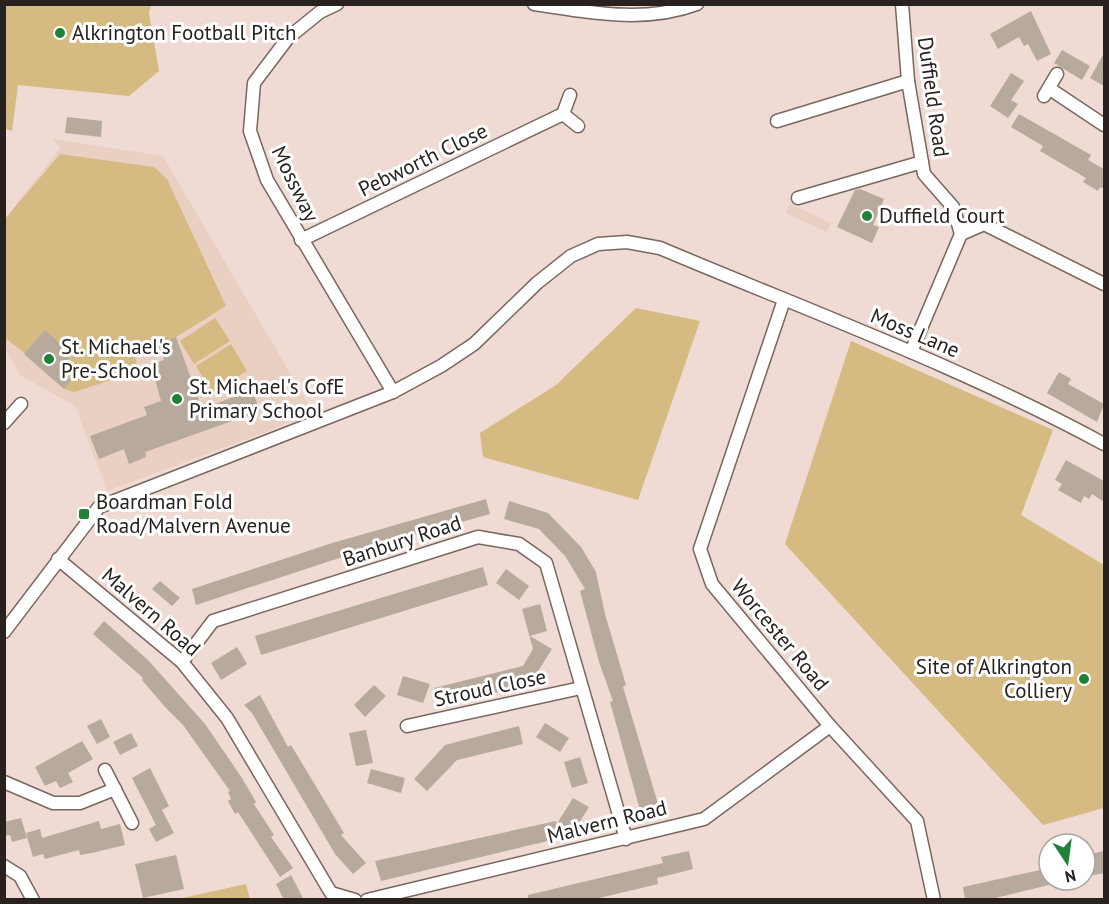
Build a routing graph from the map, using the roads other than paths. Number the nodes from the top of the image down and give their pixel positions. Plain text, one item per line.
1 (337, 4) edge
2 (534, 4) edge
3 (697, 4) edge
4 (902, 4) edge
5 (1057, 74) dead end
6 (908, 81) junction
7 (570, 95) dead end
8 (563, 114) junction
9 (777, 121) dead end
10 (1104, 125) edge
11 (578, 126) dead end
12 (922, 162) junction
13 (798, 198) dead end
14 (961, 234) junction
15 (301, 240) junction
16 (1104, 284) edge
17 (784, 300) junction
18 (911, 352) junction
19 (393, 392) junction
20 (21, 404) dead end
21 (4, 423) edge
22 (1104, 444) edge
23 (58, 559) junction
24 (4, 632) edge
25 (182, 662) junction
26 (581, 688) junction
27 (407, 726) dead end
28 (830, 726) junction
29 (105, 770) dead end
30 (4, 782) edge
31 (114, 789) junction
32 (132, 823) dead end
33 (626, 838) junction
34 (4, 866) edge
35 (33, 900) edge
36 (355, 900) edge
37 (367, 900) edge
38 (934, 900) edge

1 - 15 street, Mossway
2 - 3 street
4 - 6 street, Duffield Road
5 - 10 street
6 - 9 street
6 - 12 street, Duffield Road
7 - 8 street
8 - 11 street
8 - 15 street, Pebworth Close
12 - 13 street
12 - 14 street, Duffield Road
14 - 16 street
14 - 18 street
15 - 19 street, Mossway
17 - 18 street, Moss Lane
17 - 19 street, Moss Lane
17 - 28 street, Worcester Road
18 - 22 street, Moss Lane
19 - 23 street, Moss Lane
20 - 21 street
23 - 24 street, Moss Lane
23 - 25 street, Malvern Road
25 - 26 street, Banbury Road
25 - 36 street, Malvern Road
26 - 27 street, Stroud Close
26 - 33 street, Banbury Road
28 - 33 street, Malvern Road
28 - 38 street, Worcester Road
29 - 31 street
30 - 31 street
31 - 32 street
33 - 37 street, Malvern Road
34 - 35 street

